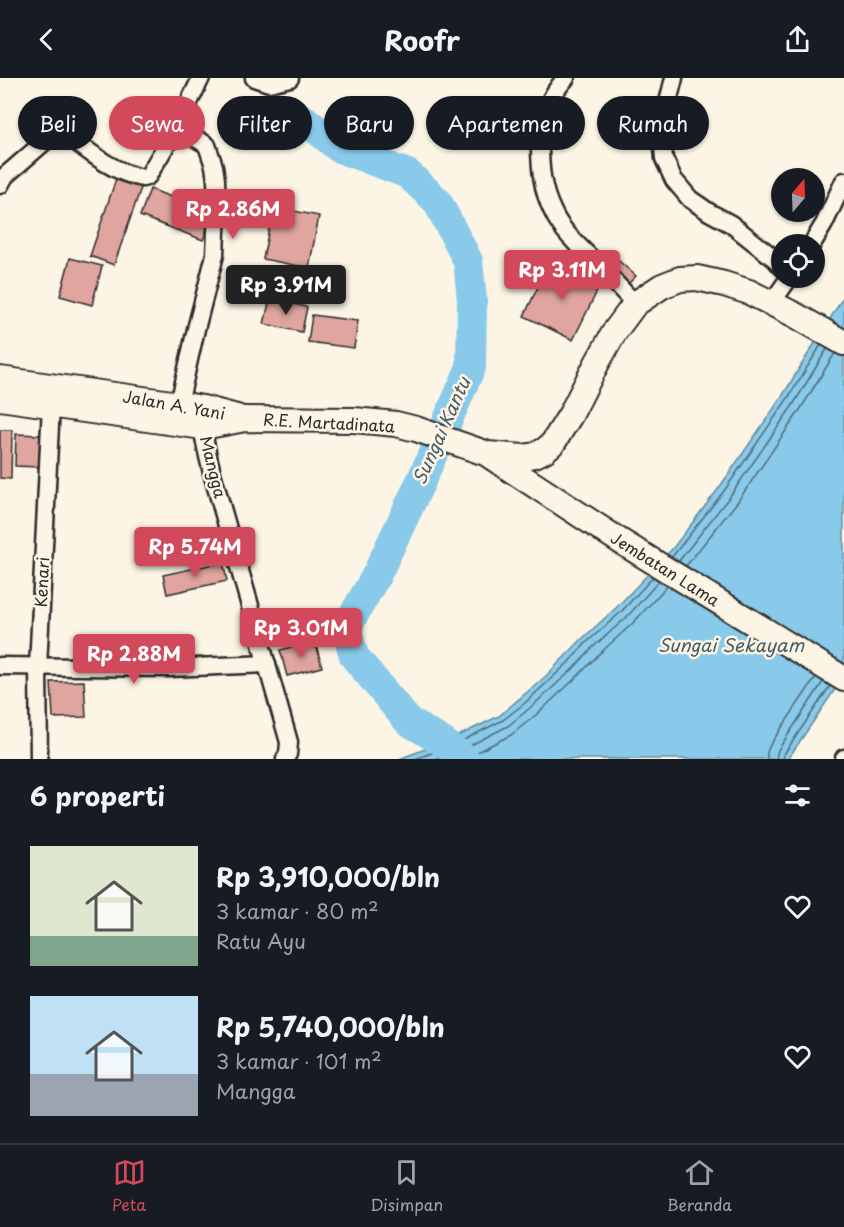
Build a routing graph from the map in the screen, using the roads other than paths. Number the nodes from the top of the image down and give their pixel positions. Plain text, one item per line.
1 (201, 78) edge
2 (254, 78) edge
3 (290, 78) edge
4 (566, 78) edge
5 (674, 78) edge
6 (192, 96) edge
7 (205, 144) edge
8 (164, 150) edge
9 (844, 181) edge
10 (0, 185) edge
11 (818, 234) edge
12 (771, 256) edge
13 (782, 288) edge
14 (635, 304) junction
15 (771, 304) junction
16 (844, 343) edge
17 (0, 379) edge
18 (0, 398) edge
19 (179, 404) junction
20 (51, 405) junction
21 (203, 417) junction
22 (245, 419) joint
23 (488, 454) junction
24 (267, 664) junction
25 (0, 666) edge
26 (38, 667) junction
27 (844, 679) edge
28 (39, 759) edge
29 (285, 759) edge

1 - 6 street
2 - 3 street
4 - 14 street
5 - 12 street
7 - 19 street
8 - 10 street
9 - 11 street
13 - 15 street
14 - 15 highway, R.E. Martadinata
14 - 23 highway, R.E. Martadinata
15 - 16 highway, R.E. Martadinata
17 - 19 highway, Jalan A. Yani
18 - 20 highway, Jalan A. Yani
19 - 21 highway, Jalan A. Yani
20 - 21 highway, Jalan A. Yani
20 - 26 street, Kenari
21 - 22 highway, Jalan A. Yani
21 - 24 street, Mangga
22 - 23 highway, R.E. Martadinata
23 - 27 highway, Jembatan Lama
24 - 26 street
24 - 29 street, Mangga
25 - 26 street
26 - 28 street, Kenari

